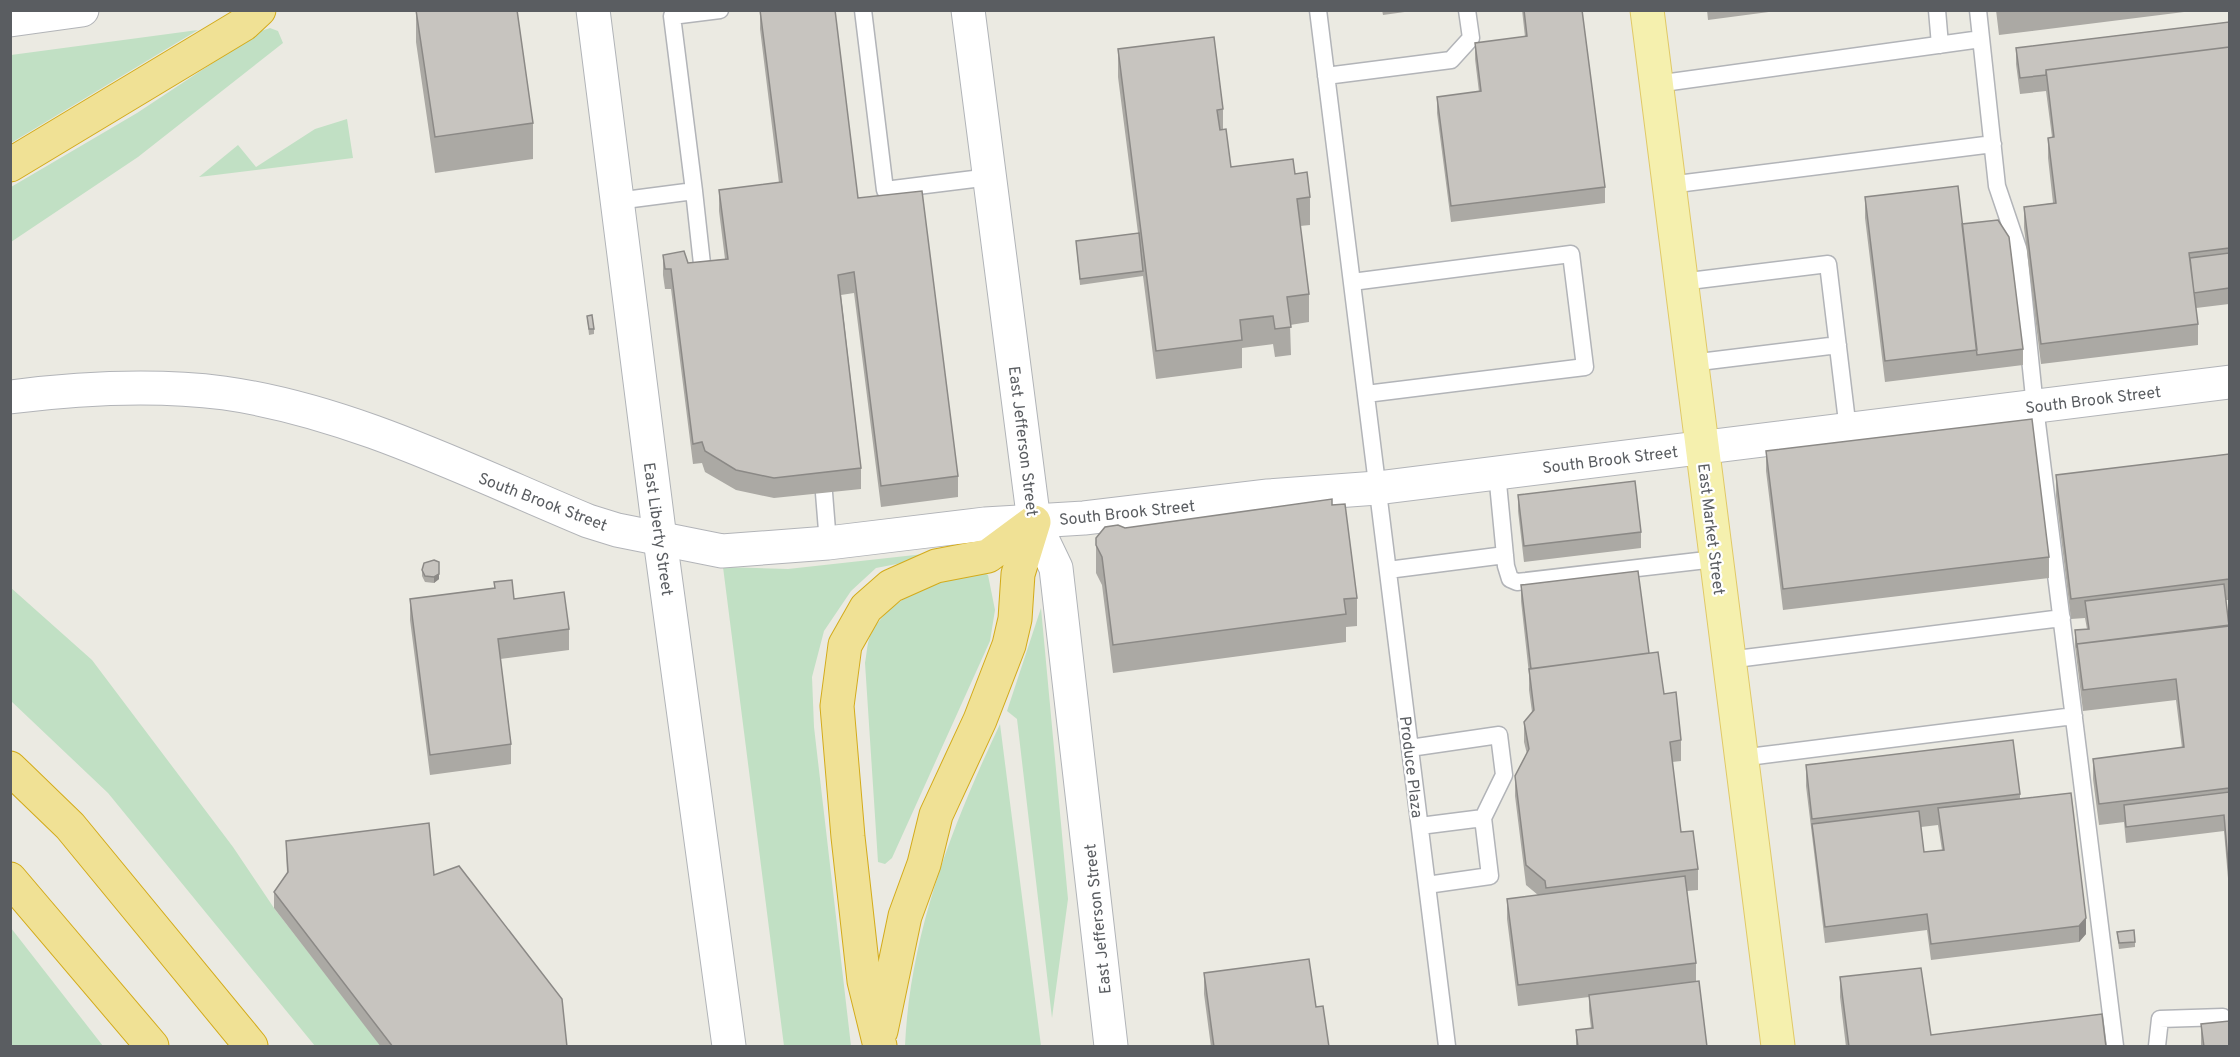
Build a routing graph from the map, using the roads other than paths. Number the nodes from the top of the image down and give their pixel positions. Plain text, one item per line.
1 (82, 10) edge
2 (259, 10) edge
3 (593, 10) edge
4 (720, 10) edge
5 (863, 10) edge
6 (968, 10) edge
7 (1318, 10) edge
8 (1467, 10) edge
9 (1647, 10) edge
10 (1937, 10) edge
11 (1978, 10) edge
12 (19, 16) edge
13 (1982, 39) junction
14 (1940, 45) junction
15 (1326, 76) junction
16 (1656, 84) junction
17 (1993, 144) junction
18 (10, 165) edge
19 (990, 177) junction
20 (1669, 185) junction
21 (885, 190) junction
22 (694, 191) junction
23 (617, 201) junction
24 (886, 207) edge
25 (704, 282) edge
26 (1352, 282) junction
27 (1681, 282) junction
28 (1838, 345) junction
29 (1691, 363) junction
30 (2229, 382) edge
31 (1366, 394) junction
32 (10, 397) edge
33 (2035, 407) junction
34 (1848, 430) junction
35 (1702, 448) junction
36 (1497, 473) junction
37 (1377, 488) junction
38 (824, 493) edge
39 (1034, 522) junction
40 (660, 539) junction
41 (828, 543) junction
42 (1505, 555) junction
43 (1715, 559) junction
44 (1388, 570) junction
45 (2061, 618) junction
46 (1728, 660) junction
47 (2074, 716) junction
48 (1410, 748) junction
49 (1740, 758) junction
50 (10, 768) edge
51 (1483, 818) junction
52 (1420, 826) junction
53 (10, 879) edge
54 (1427, 885) junction
55 (2223, 1017) dead end
56 (880, 1043) edge
57 (152, 1047) edge
58 (251, 1047) edge
59 (729, 1047) edge
60 (1111, 1047) edge
61 (1447, 1047) edge
62 (1778, 1047) edge
63 (2115, 1047) edge
64 (2157, 1047) edge

1 - 12 street
2 - 18 highway
3 - 23 street, East Liberty Street
4 - 22 lane
5 - 21 lane
6 - 19 street, East Jefferson Street
7 - 15 lane, Produce Plaza
8 - 15 lane
9 - 16 main road, East Market Street
10 - 14 lane
11 - 13 lane
13 - 14 lane
13 - 17 lane
14 - 16 lane
15 - 26 lane, Produce Plaza
16 - 20 main road, East Market Street
17 - 20 lane
17 - 33 lane
19 - 21 lane
19 - 39 street, East Jefferson Street
20 - 27 main road, East Market Street
21 - 24 lane
22 - 23 lane
22 - 25 lane
23 - 40 street, East Liberty Street
26 - 31 lane, Produce Plaza
26 - 31 lane
27 - 28 lane
27 - 29 main road, East Market Street
28 - 29 lane
28 - 34 lane
29 - 35 main road, East Market Street
30 - 33 street, South Brook Street
31 - 37 lane, Produce Plaza
32 - 40 street, South Brook Street
33 - 34 street, South Brook Street
33 - 45 lane
34 - 35 street, South Brook Street
35 - 36 street, South Brook Street
35 - 43 main road, East Market Street
36 - 37 street, South Brook Street
36 - 42 lane
37 - 39 street, South Brook Street
37 - 44 lane, Produce Plaza
38 - 41 lane
39 - 41 street, South Brook Street
39 - 56 highway
39 - 56 highway
39 - 60 street, East Jefferson Street
40 - 41 street, South Brook Street
40 - 59 street, East Liberty Street
42 - 43 lane
42 - 44 lane
43 - 46 main road, East Market Street
44 - 48 lane, Produce Plaza
45 - 46 lane
45 - 47 lane
46 - 49 main road, East Market Street
47 - 49 lane
47 - 63 lane
48 - 51 lane
48 - 52 lane, Produce Plaza
49 - 62 main road, East Market Street
50 - 58 highway
51 - 52 lane
51 - 54 lane
52 - 54 lane, Produce Plaza
53 - 57 highway
54 - 61 lane, Produce Plaza
55 - 64 lane

